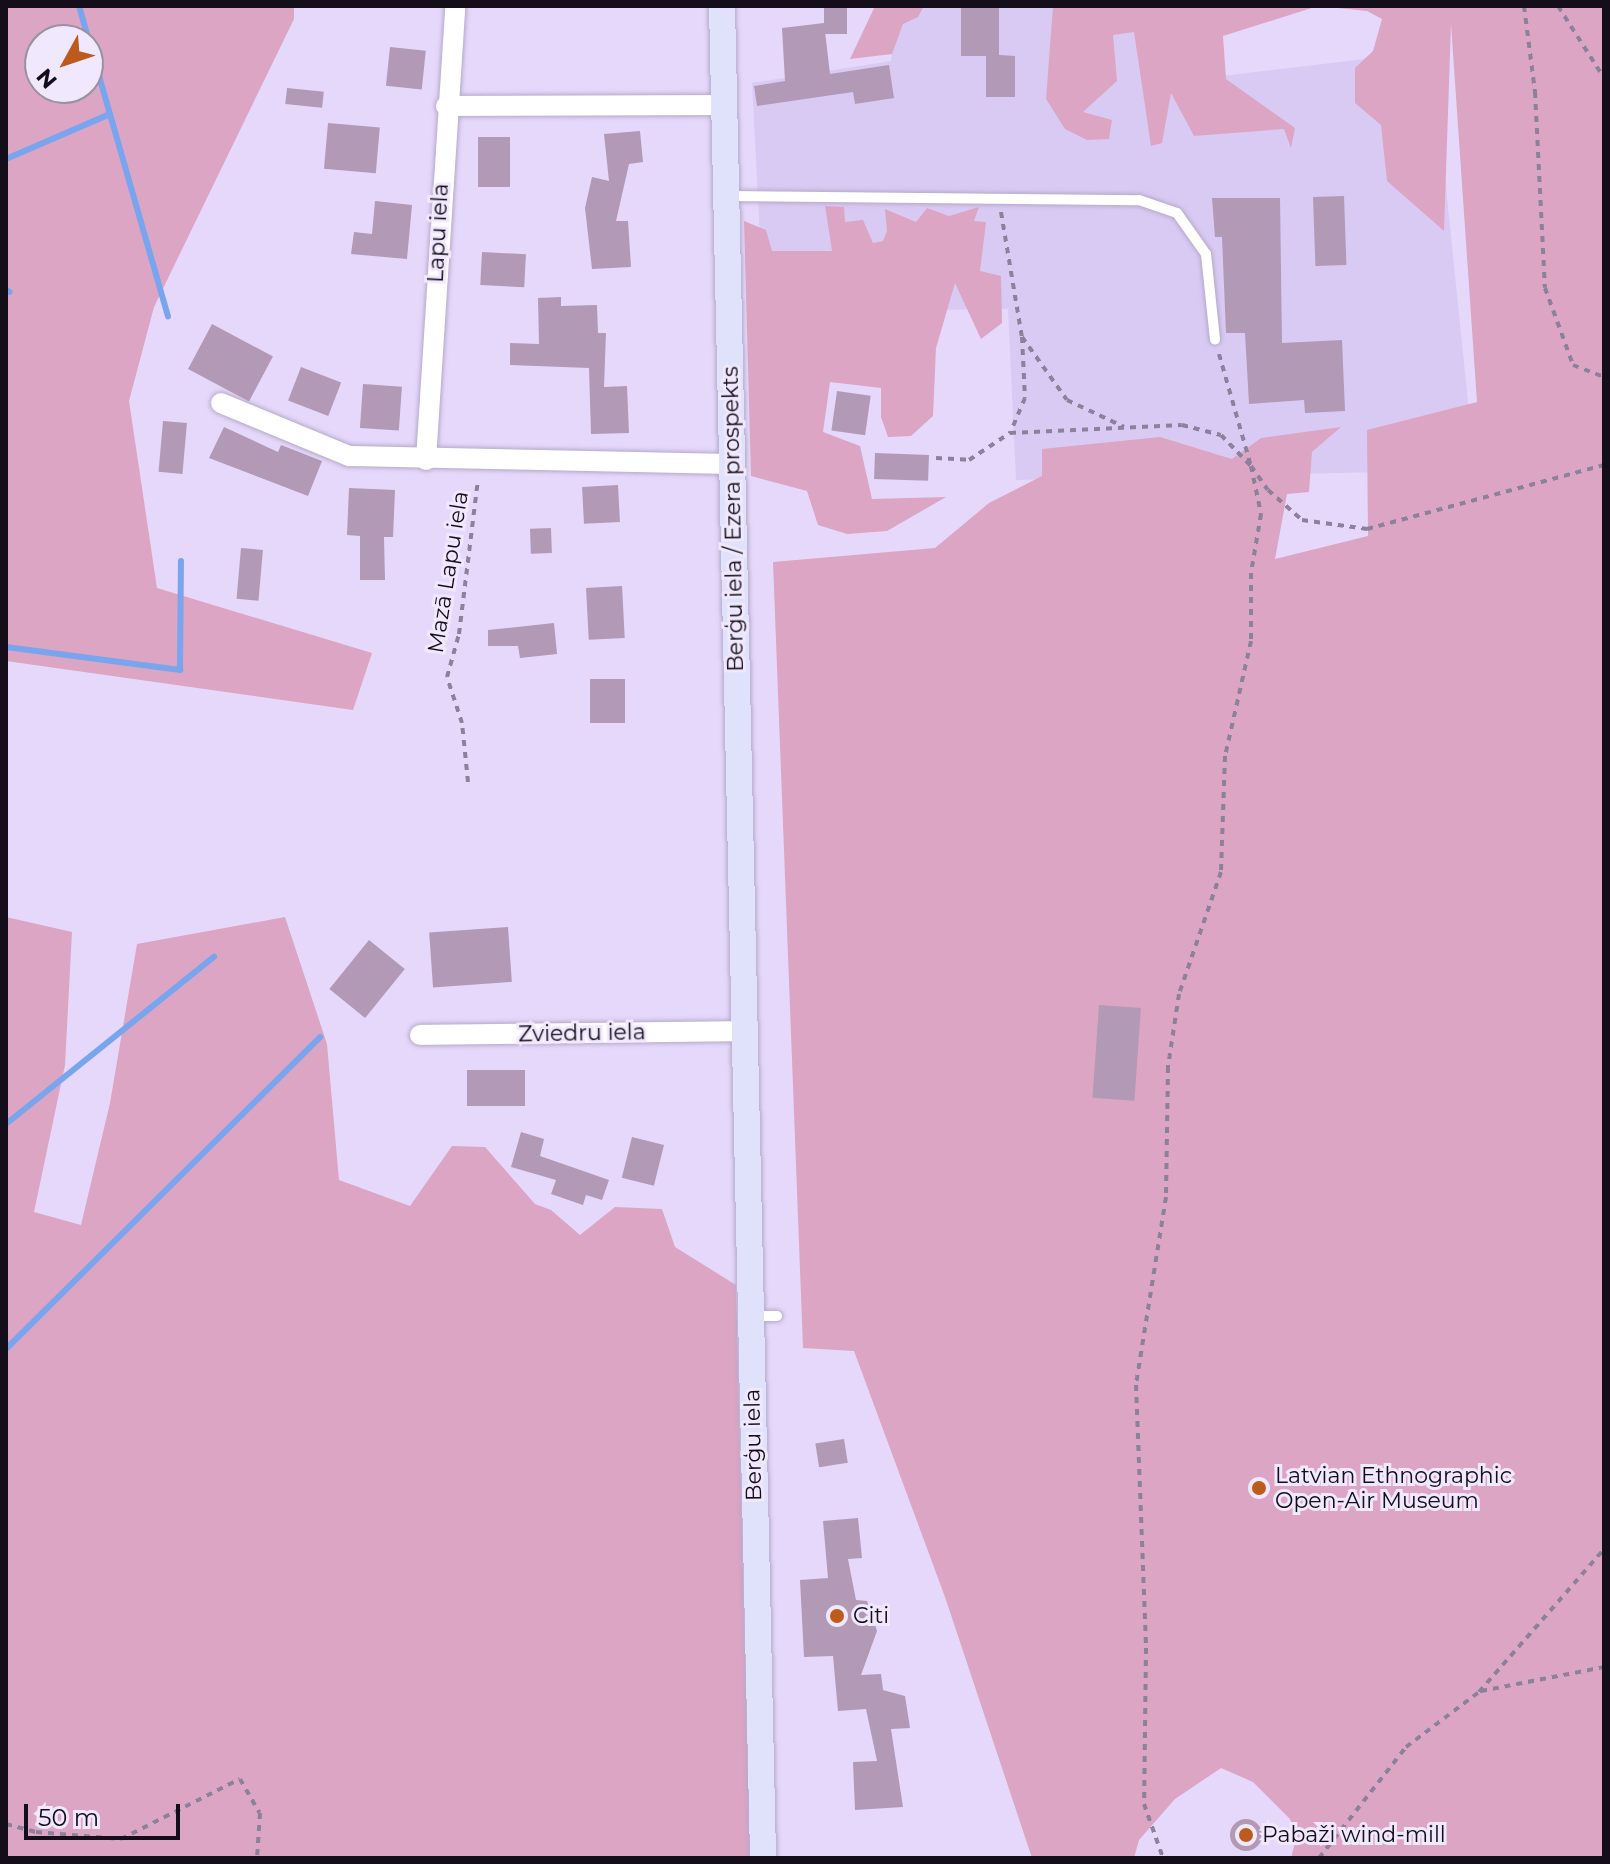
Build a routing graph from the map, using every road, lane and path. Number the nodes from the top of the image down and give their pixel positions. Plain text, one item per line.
1 (455, 6) edge
2 (722, 6) edge
3 (1524, 6) edge
4 (1558, 6) edge
5 (1604, 78) edge
6 (722, 105) junction
7 (446, 106) junction
8 (727, 196) junction
9 (998, 199) junction
10 (1022, 337) junction
11 (1215, 340) joint
12 (1604, 377) edge
13 (221, 403) dead end
14 (1127, 428) junction
15 (1010, 433) junction
16 (936, 458) dead end
17 (426, 460) junction
18 (481, 461) junction
19 (732, 464) junction
20 (1604, 465) edge
21 (1251, 466) junction
22 (468, 782) dead end
23 (743, 1031) junction
24 (420, 1035) dead end
25 (750, 1316) junction
26 (777, 1316) dead end
27 (1604, 1549) edge
28 (1604, 1667) edge
29 (1479, 1692) junction
30 (6, 1824) edge
31 (257, 1858) edge
32 (763, 1858) edge
33 (1163, 1858) edge
34 (1319, 1858) edge

1 - 7 street, Lapu iela
2 - 6 main road, Berģu iela / Ezera prospekts
3 - 12 path
4 - 5 path
6 - 7 street
6 - 8 main road, Berģu iela / Ezera prospekts
7 - 17 street, Lapu iela
8 - 9 lane
8 - 19 main road, Berģu iela / Ezera prospekts
9 - 10 path
9 - 11 lane
10 - 14 path
10 - 15 path
11 - 21 path
13 - 17 street
14 - 15 path
14 - 21 path
15 - 16 path
17 - 18 street
18 - 19 street
18 - 22 path, Mazā Lapu iela
19 - 23 main road, Berģu iela / Ezera prospekts
20 - 21 path
21 - 33 path
23 - 24 street, Zviedru iela
23 - 25 main road, Berģu iela
25 - 26 lane
25 - 32 main road, Berģu iela
27 - 29 path
28 - 29 path
29 - 34 path
30 - 31 path

